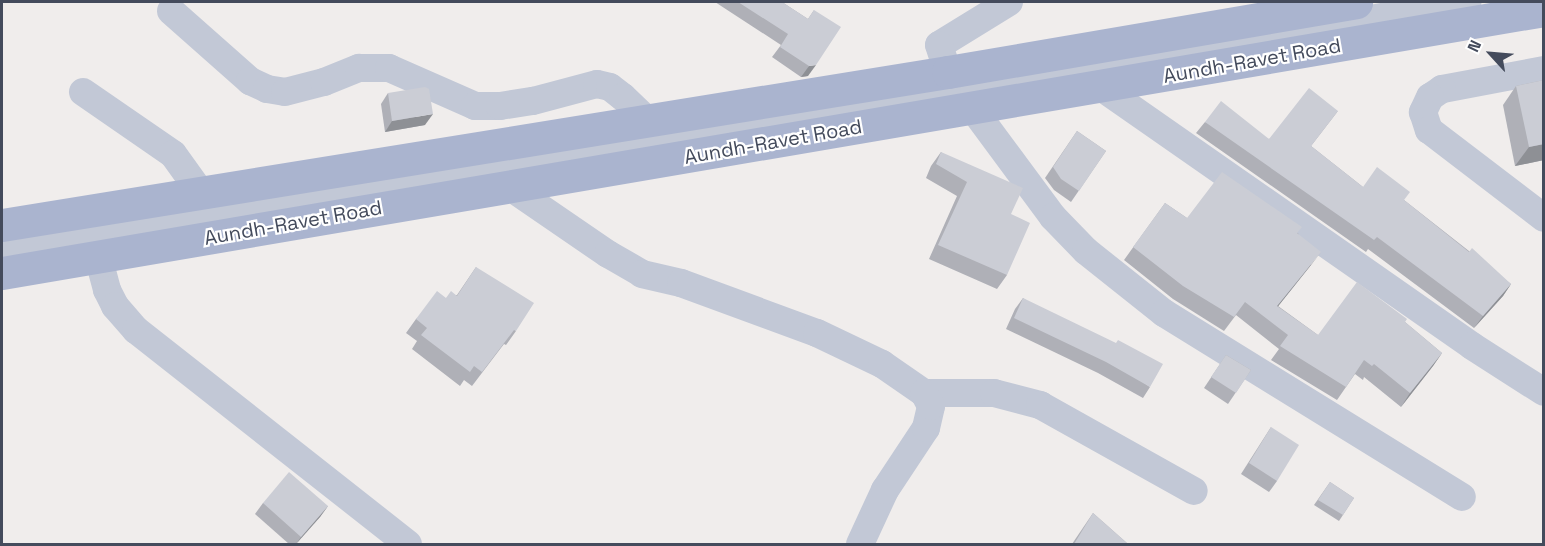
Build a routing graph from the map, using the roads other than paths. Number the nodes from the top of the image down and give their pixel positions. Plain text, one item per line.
1 (1009, 2) edge
2 (1356, 2) edge
3 (1468, 2) edge
4 (1544, 10) edge
5 (171, 11) dead end
6 (1544, 70) edge
7 (1101, 87) junction
8 (961, 90) junction
9 (83, 92) dead end
10 (647, 120) junction
11 (510, 187) junction
12 (201, 193) junction
13 (1544, 218) edge
14 (2, 225) edge
15 (2, 249) edge
16 (98, 256) junction
17 (2, 273) edge
18 (1544, 392) edge
19 (924, 393) junction
20 (1194, 490) dead end
21 (1462, 497) dead end
22 (408, 544) edge
23 (860, 544) edge

1 - 8 street
2 - 8 main road, Aundh-Ravet Road
3 - 8 street
4 - 7 main road, Aundh-Ravet Road
5 - 10 street
6 - 13 street
7 - 8 main road, Aundh-Ravet Road
7 - 18 street
8 - 10 main road, Aundh-Ravet Road
8 - 11 main road, Aundh-Ravet Road
8 - 15 street
8 - 21 street
9 - 12 street
10 - 12 main road, Aundh-Ravet Road
11 - 16 main road, Aundh-Ravet Road
11 - 19 street
12 - 14 main road, Aundh-Ravet Road
16 - 17 main road, Aundh-Ravet Road
16 - 22 street
19 - 20 street
19 - 23 street

